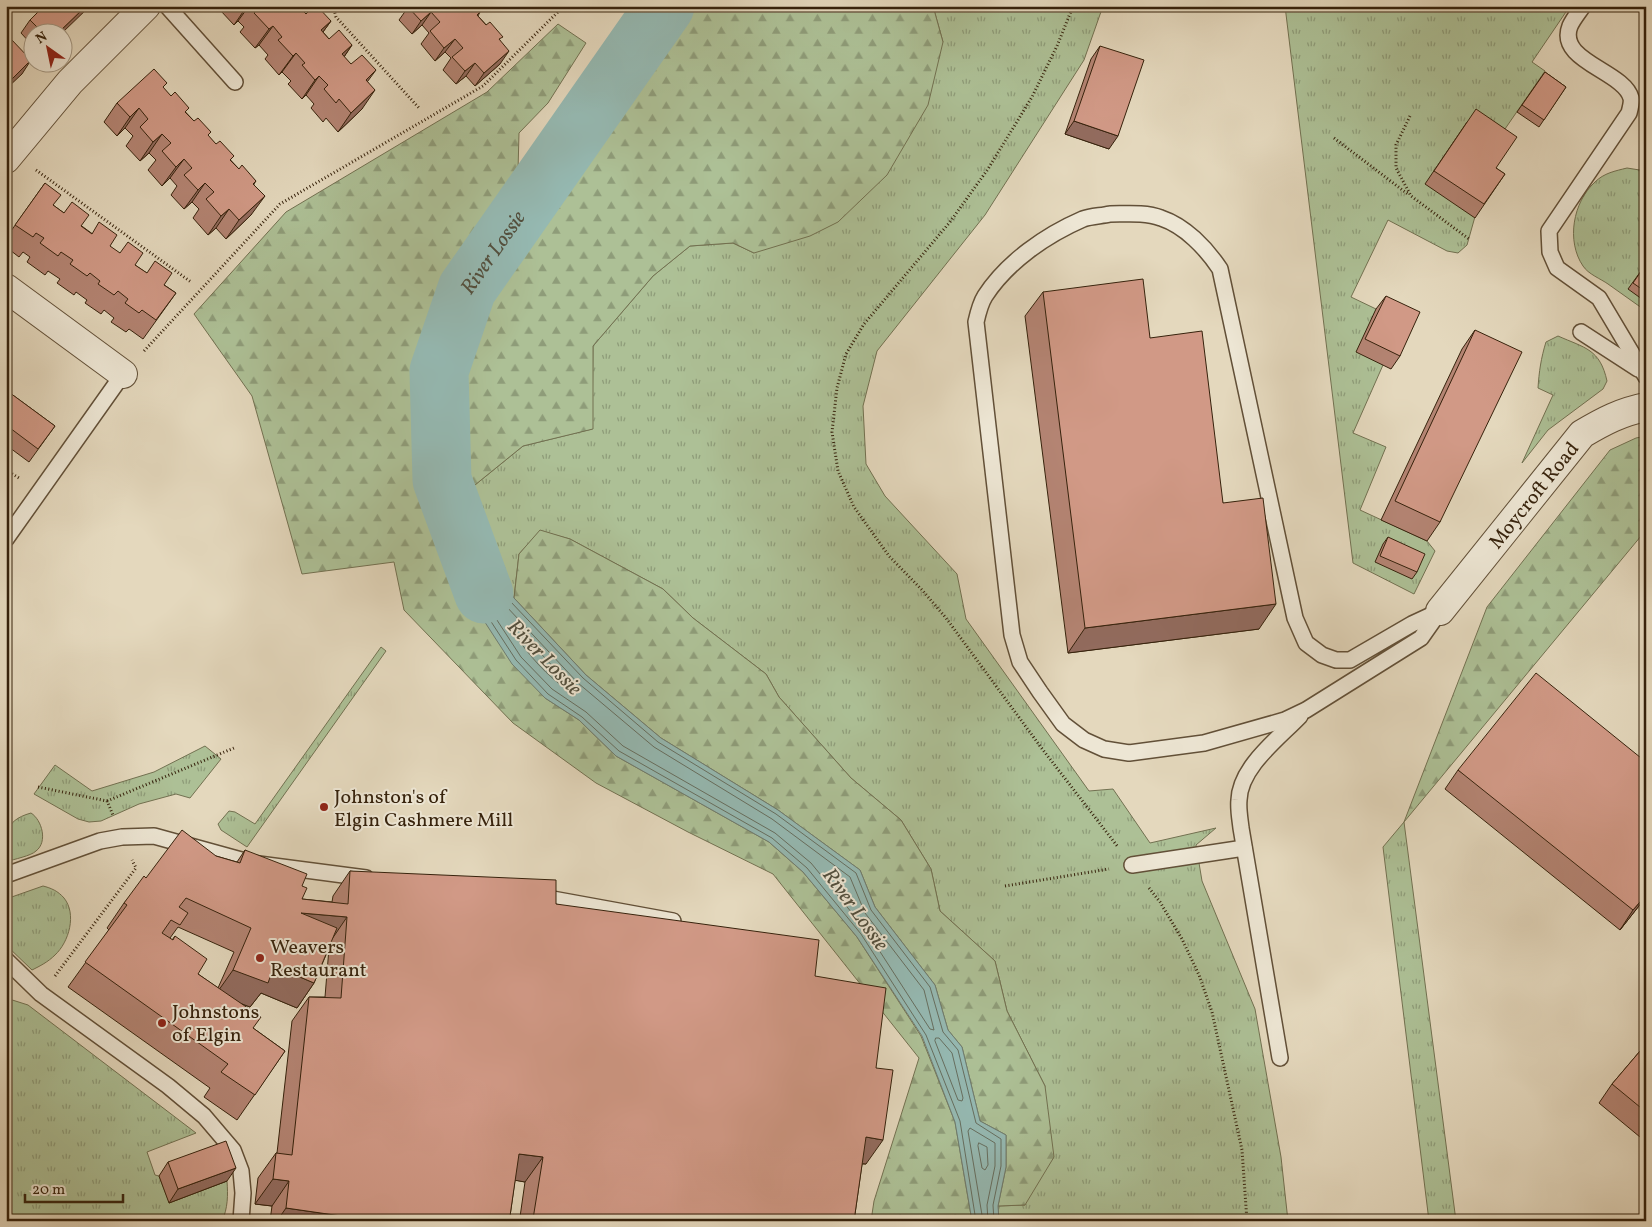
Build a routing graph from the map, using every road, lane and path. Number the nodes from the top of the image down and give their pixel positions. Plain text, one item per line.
1 (146, 6) edge
2 (166, 6) edge
3 (333, 6) edge
4 (564, 6) edge
5 (1583, 6) edge
6 (236, 82) dead end
7 (419, 108) dead end
8 (1410, 116) dead end
9 (1334, 138) dead end
10 (9, 155) edge
11 (1412, 196) junction
12 (1469, 239) dead end
13 (191, 282) dead end
14 (6, 288) edge
15 (1581, 332) dead end
16 (123, 374) junction
17 (1644, 374) edge
18 (1646, 407) edge
19 (6, 539) edge
20 (1440, 611) junction
21 (1306, 710) junction
22 (234, 748) dead end
23 (38, 787) dead end
24 (107, 801) junction
25 (122, 837) junction
26 (1244, 848) junction
27 (1132, 865) joint
28 (6, 875) edge
29 (379, 879) edge
30 (1005, 886) dead end
31 (521, 895) edge
32 (687, 924) edge
33 (6, 960) edge
34 (41, 994) junction
35 (1280, 1058) dead end
36 (241, 1221) edge

1 - 10 street
2 - 6 lane
3 - 7 path
4 - 16 path
5 - 17 lane
8 - 11 path
9 - 11 path
10 - 13 path
11 - 12 path
14 - 16 street
15 - 17 lane
16 - 19 lane
18 - 20 street, Moycroft Road
20 - 21 lane
20 - 21 lane
21 - 26 lane
22 - 24 path
23 - 24 path
24 - 25 path
25 - 28 lane
25 - 29 lane
25 - 34 path
26 - 27 lane
26 - 35 lane
27 - 30 path
31 - 32 lane
33 - 34 lane
34 - 36 lane

